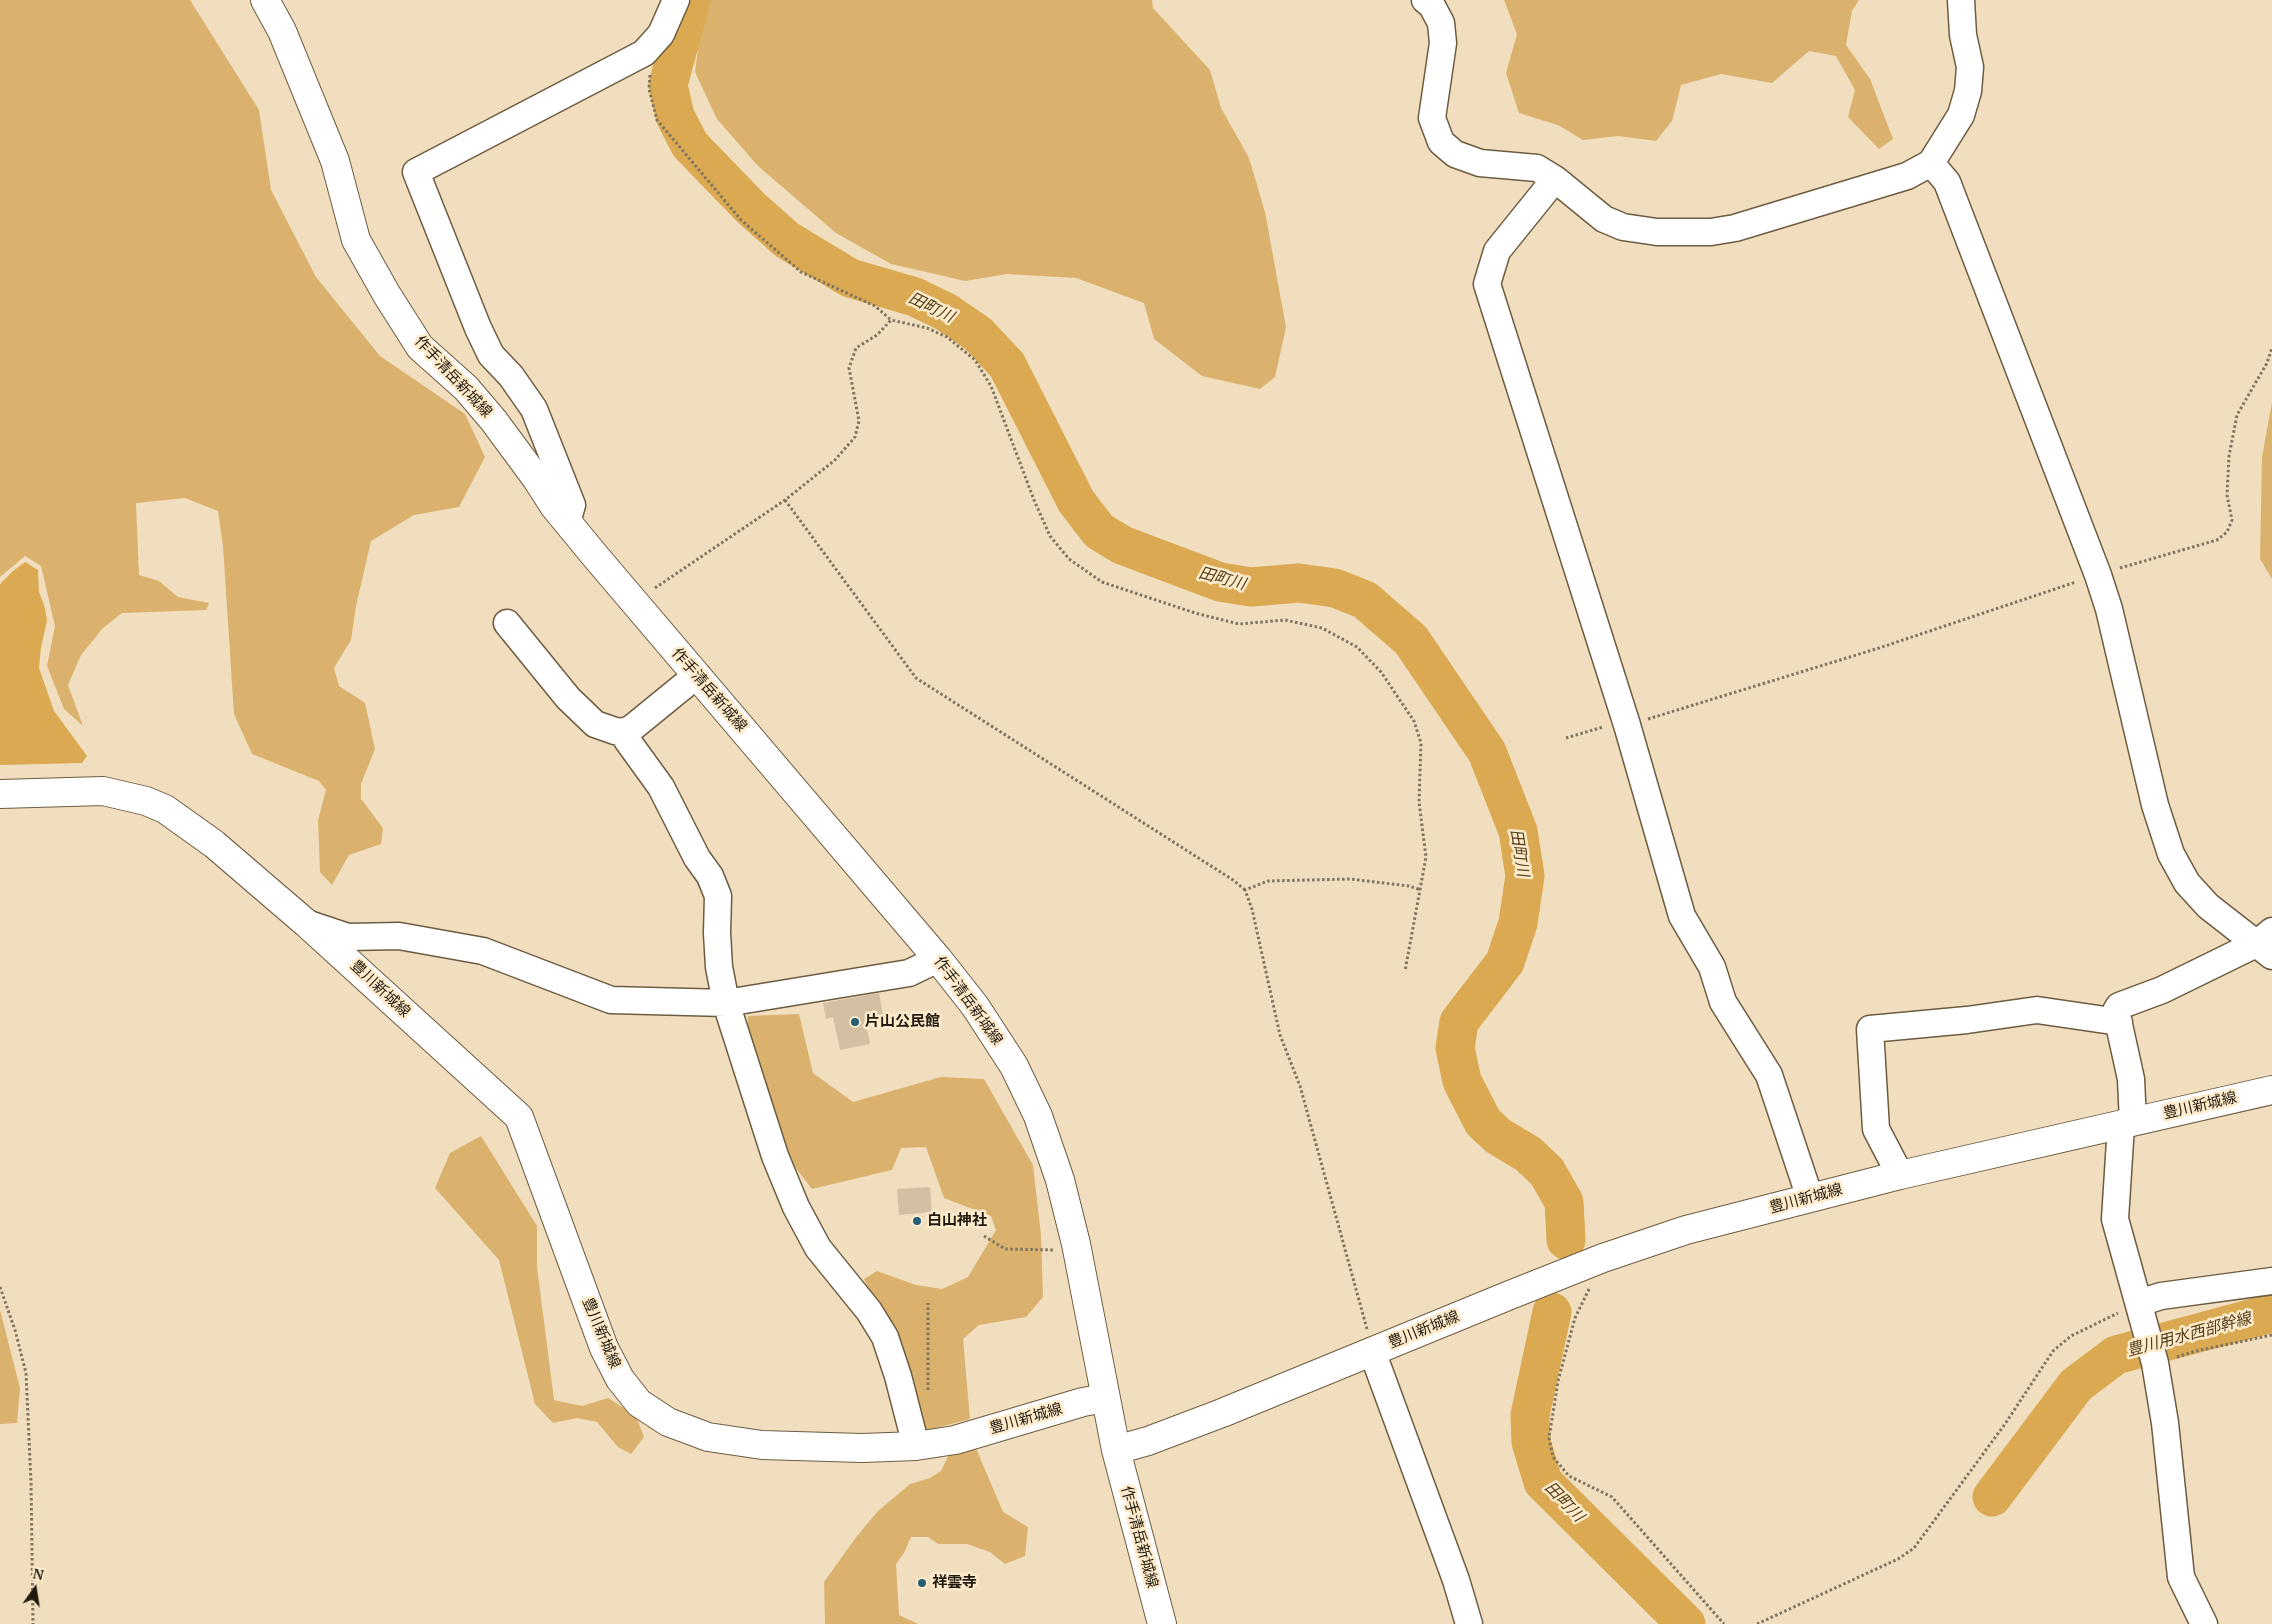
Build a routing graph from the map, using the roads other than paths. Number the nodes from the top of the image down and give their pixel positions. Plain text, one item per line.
1 (265, 0) edge
2 (676, 0) edge
3 (1425, 0) edge
4 (1961, 0) edge
5 (1931, 163) junction
6 (1555, 179) junction
7 (567, 522) junction
8 (508, 623) dead end
9 (697, 675) junction
10 (624, 732) junction
11 (0, 794) edge
12 (306, 923) junction
13 (2266, 944) edge
14 (938, 959) junction
15 (726, 1003) junction
16 (2119, 1022) junction
17 (2272, 1090) edge
18 (2127, 1124) junction
19 (1900, 1175) junction
20 (1810, 1198) junction
21 (2272, 1281) edge
22 (2142, 1311) junction
23 (1372, 1351) junction
24 (1105, 1398) junction
25 (916, 1446) junction
26 (1116, 1450) junction
27 (1162, 1624) edge
28 (1469, 1624) edge
29 (2204, 1624) edge

1 - 7 main road, 作手清岳新城線
2 - 7 street
3 - 6 street
4 - 5 street
5 - 6 street
5 - 13 street
6 - 20 street
7 - 9 main road, 作手清岳新城線
8 - 10 street
9 - 10 street
9 - 14 main road, 作手清岳新城線
10 - 15 street
11 - 12 main road, 豊川新城線
12 - 15 street
12 - 25 main road, 豊川新城線
13 - 16 street
14 - 15 street
14 - 24 main road, 作手清岳新城線
15 - 25 street
16 - 18 street
16 - 19 street
17 - 18 main road, 豊川新城線
18 - 19 main road, 豊川新城線
18 - 22 street
19 - 20 main road, 豊川新城線
20 - 23 main road, 豊川新城線
21 - 22 street
22 - 29 street
23 - 26 main road, 豊川新城線
23 - 28 street
24 - 25 main road, 豊川新城線
24 - 26 main road
26 - 27 main road, 作手清岳新城線

